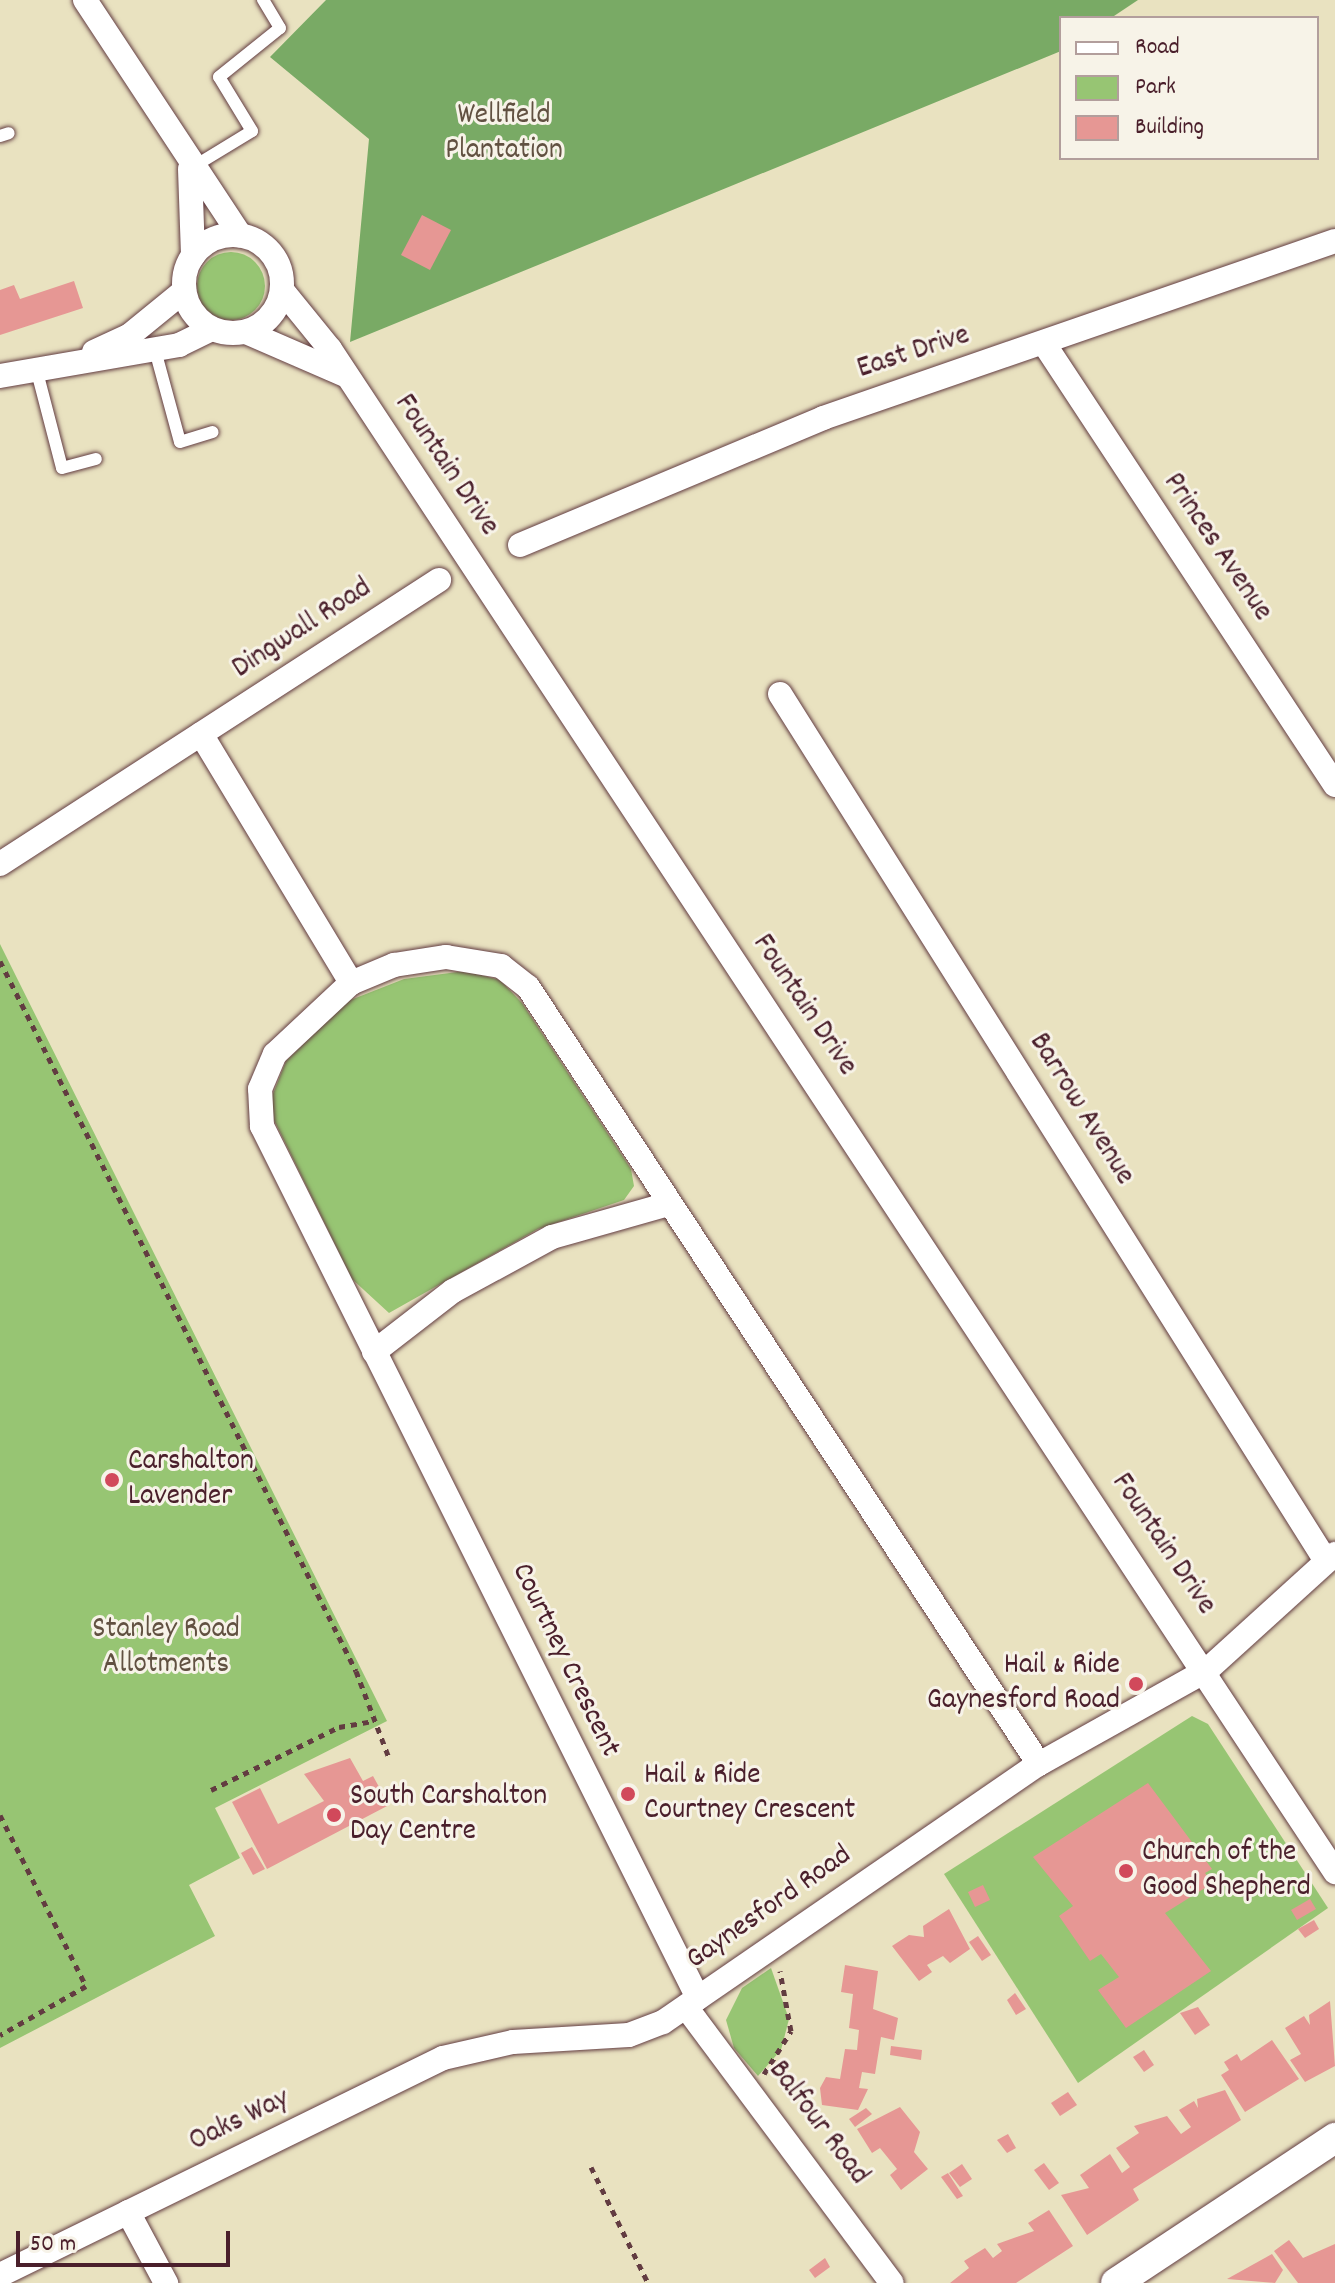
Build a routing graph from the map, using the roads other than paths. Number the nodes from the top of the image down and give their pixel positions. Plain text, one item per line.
1 (85, 0) edge
2 (263, 0) edge
3 (190, 169) junction
4 (240, 235) junction
5 (1335, 241) edge
6 (193, 256) junction
7 (282, 290) junction
8 (184, 291) junction
9 (212, 329) junction
10 (246, 332) junction
11 (1045, 345) junction
12 (155, 350) junction
13 (78, 360) junction
14 (36, 368) junction
15 (0, 376) edge
16 (347, 376) junction
17 (212, 432) dead end
18 (96, 459) dead end
19 (520, 545) dead end
20 (439, 580) dead end
21 (780, 694) dead end
22 (201, 734) junction
23 (1335, 785) edge
24 (0, 864) edge
25 (351, 983) junction
26 (669, 1204) junction
27 (374, 1352) junction
28 (1330, 1558) edge
29 (1207, 1670) junction
30 (1039, 1764) junction
31 (1335, 1872) edge
32 (692, 2002) junction
33 (513, 2042) joint
34 (1335, 2138) edge
35 (128, 2212) junction
36 (0, 2275) edge
37 (166, 2283) edge
38 (892, 2283) edge
39 (1116, 2283) edge

1 - 3 street
2 - 3 lane
3 - 4 street
3 - 6 street
4 - 6 street
4 - 7 street
5 - 11 street, East Drive
6 - 8 street
7 - 10 street
7 - 16 street, Fountain Drive
8 - 9 street
8 - 13 street
9 - 10 street
9 - 12 street
10 - 16 street
11 - 19 street, East Drive
11 - 23 street, Princes Avenue
12 - 13 street
12 - 17 lane
13 - 14 street
14 - 15 street
14 - 18 lane
16 - 29 street, Fountain Drive
20 - 22 street, Dingwall Road
21 - 28 street, Barrow Avenue
22 - 24 street, Dingwall Road
22 - 25 street
25 - 26 street, Courtney Crescent
25 - 27 street, Courtney Crescent
26 - 27 street
26 - 30 street, Courtney Crescent
27 - 32 street, Courtney Crescent
28 - 29 street, Gaynesford Road
29 - 30 street, Gaynesford Road
29 - 31 street, Fountain Drive
30 - 32 street, Gaynesford Road
32 - 33 street, Gaynesford Road
32 - 38 street, Balfour Road
33 - 35 street, Oaks Way
34 - 39 street
35 - 36 street, Oaks Way
35 - 37 street

